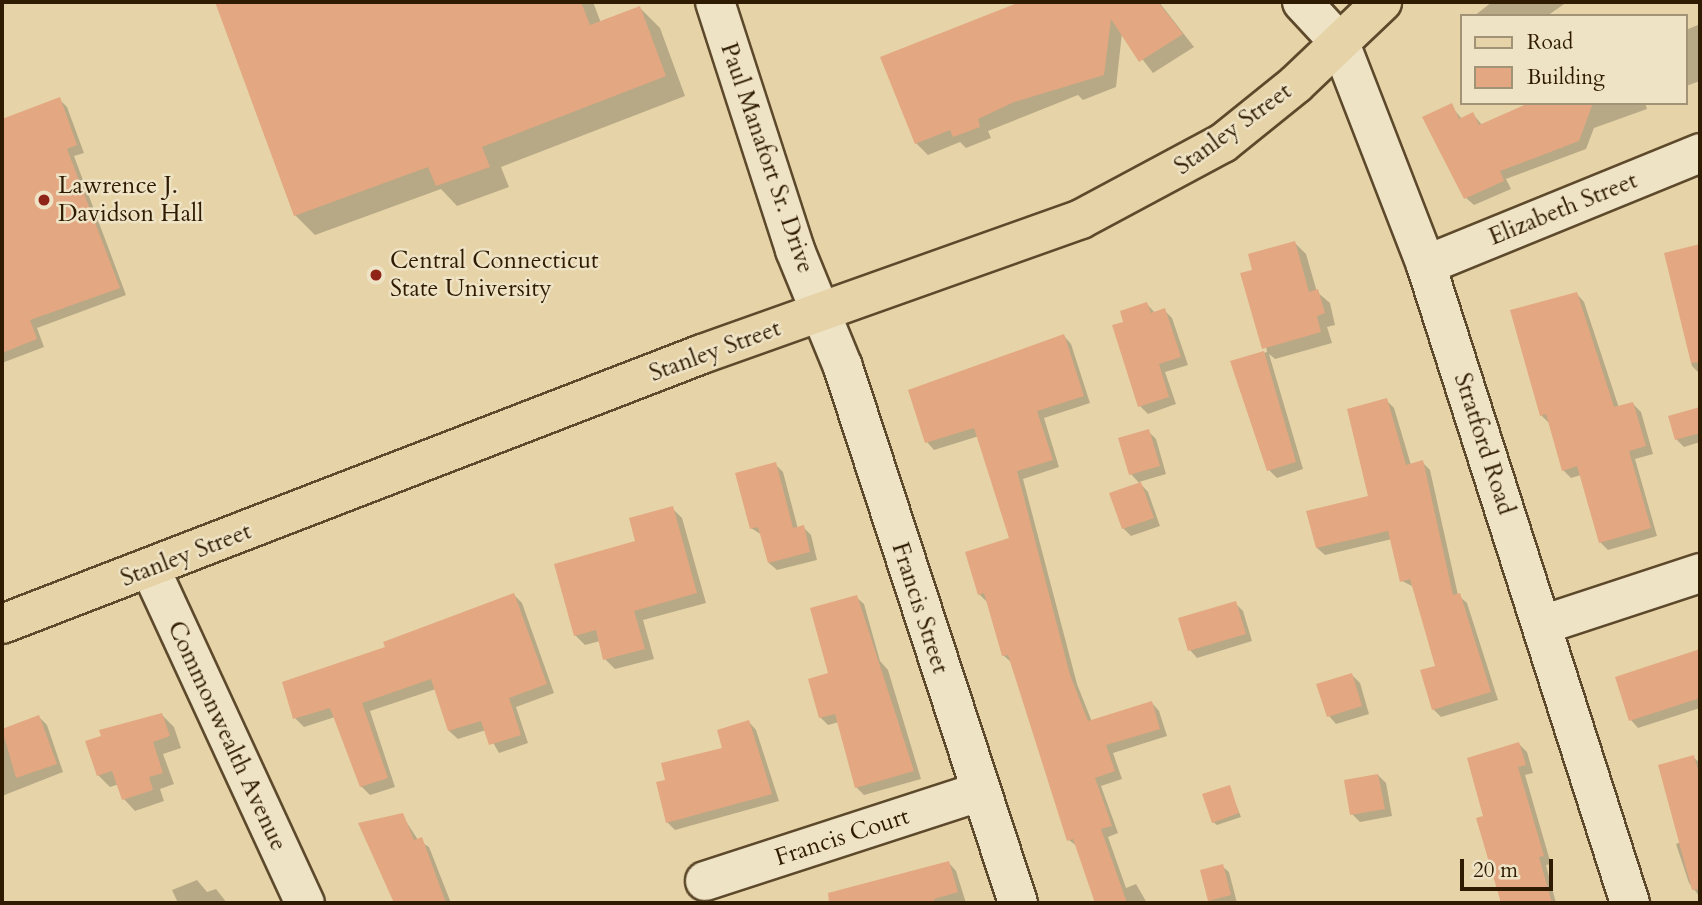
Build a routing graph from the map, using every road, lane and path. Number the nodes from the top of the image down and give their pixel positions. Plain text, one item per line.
1 (715, 2) edge
2 (1301, 2) edge
3 (1382, 2) edge
4 (1340, 43) junction
5 (1700, 153) edge
6 (1426, 265) junction
7 (821, 313) junction
8 (150, 568) junction
9 (1700, 573) edge
10 (2, 624) edge
11 (1542, 625) junction
12 (979, 792) junction
13 (705, 881) dead end
14 (305, 903) edge
15 (1018, 903) edge
16 (1630, 903) edge

1 - 7 street, Paul Manafort Sr. Drive
2 - 4 street, Stratford Road
3 - 4 main road, Stanley Street
4 - 6 street, Stratford Road
4 - 7 main road, Stanley Street
5 - 6 street, Elizabeth Street
6 - 11 street, Stratford Road
7 - 8 main road, Stanley Street
7 - 12 street, Francis Street
8 - 10 main road, Stanley Street
8 - 14 street, Commonwealth Avenue
9 - 11 street
11 - 16 street, Stratford Road
12 - 13 street, Francis Court
12 - 15 street, Francis Street

